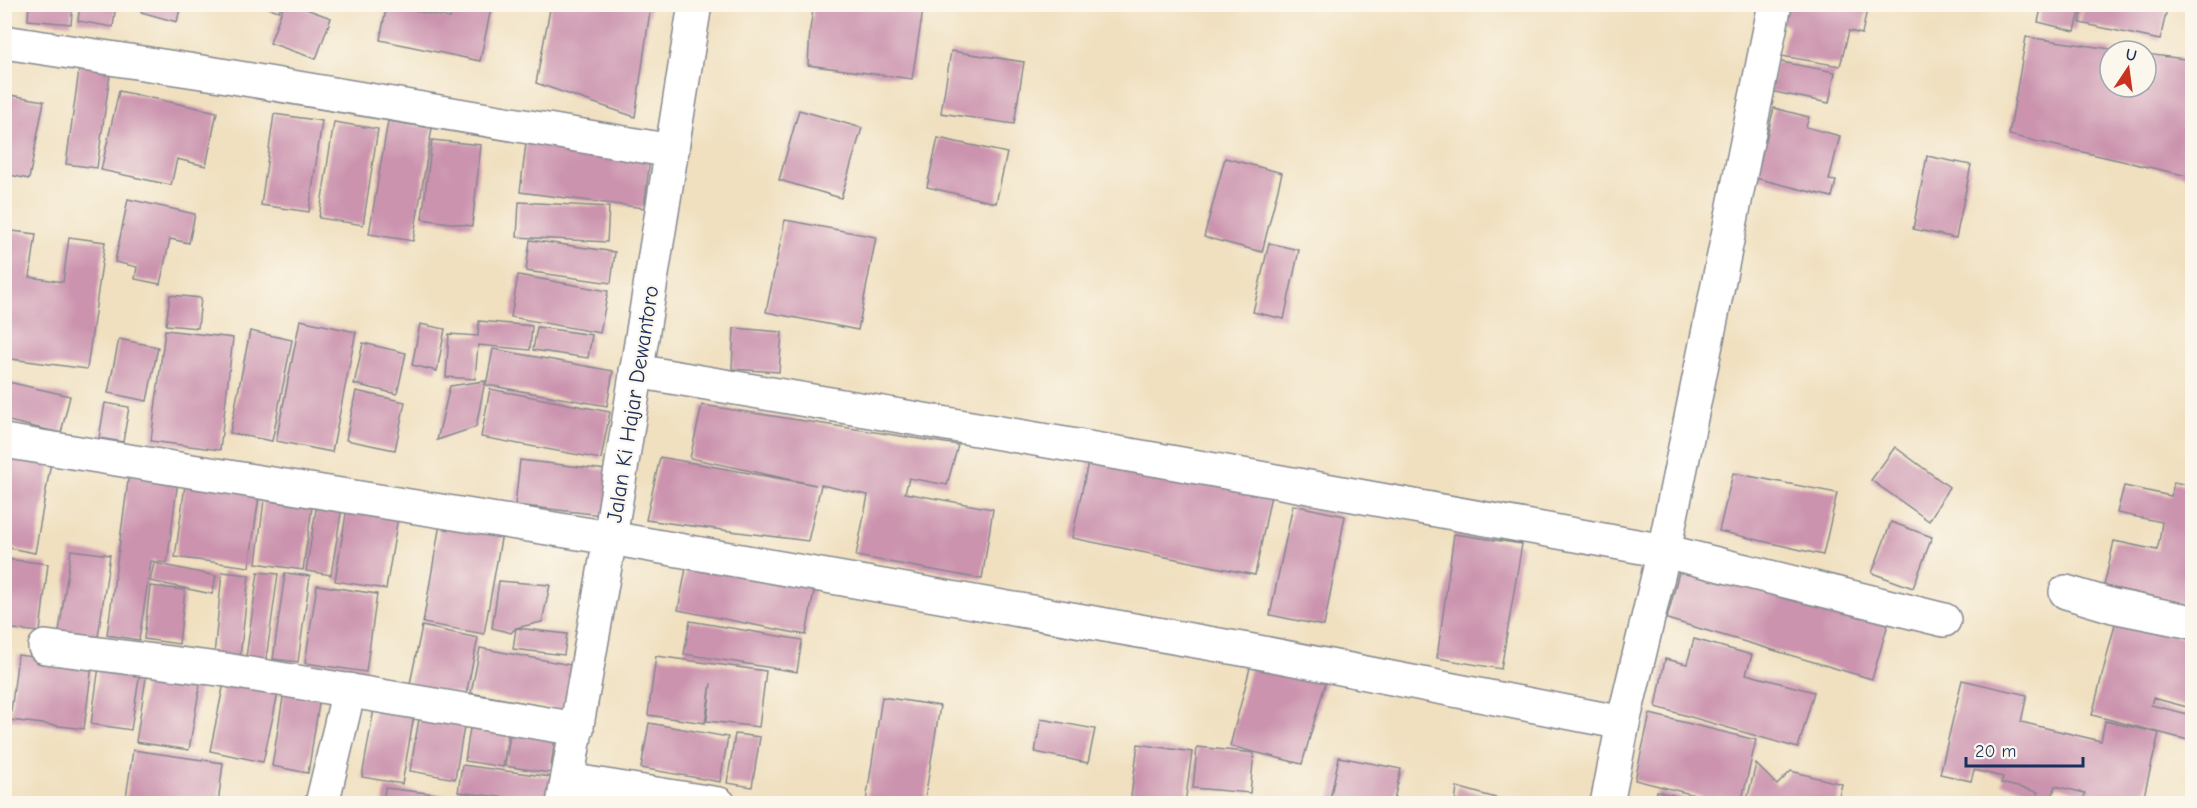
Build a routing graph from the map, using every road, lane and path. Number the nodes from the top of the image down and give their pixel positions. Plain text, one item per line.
1 (695, 4) edge
2 (1775, 4) edge
3 (4, 42) edge
4 (672, 151) junction
5 (636, 371) junction
6 (4, 441) edge
7 (610, 538) junction
8 (1664, 551) junction
9 (2066, 592) dead end
10 (1944, 620) dead end
11 (2193, 622) edge
12 (45, 647) dead end
13 (349, 690) junction
14 (1623, 723) junction
15 (577, 729) junction
16 (566, 792) edge
17 (322, 804) edge
18 (718, 804) edge
19 (1607, 804) edge

1 - 4 street, Jalan Ki Hajar Dewantoro
2 - 8 street
3 - 4 street
4 - 5 street, Jalan Ki Hajar Dewantoro
5 - 7 street, Jalan Ki Hajar Dewantoro
5 - 8 street
6 - 7 street
7 - 14 street
7 - 15 street, Jalan Ki Hajar Dewantoro
8 - 10 street
8 - 14 street
9 - 11 street
12 - 13 street
13 - 15 street
13 - 17 street
14 - 19 street
15 - 16 street, Jalan Ki Hajar Dewantoro
16 - 18 street

